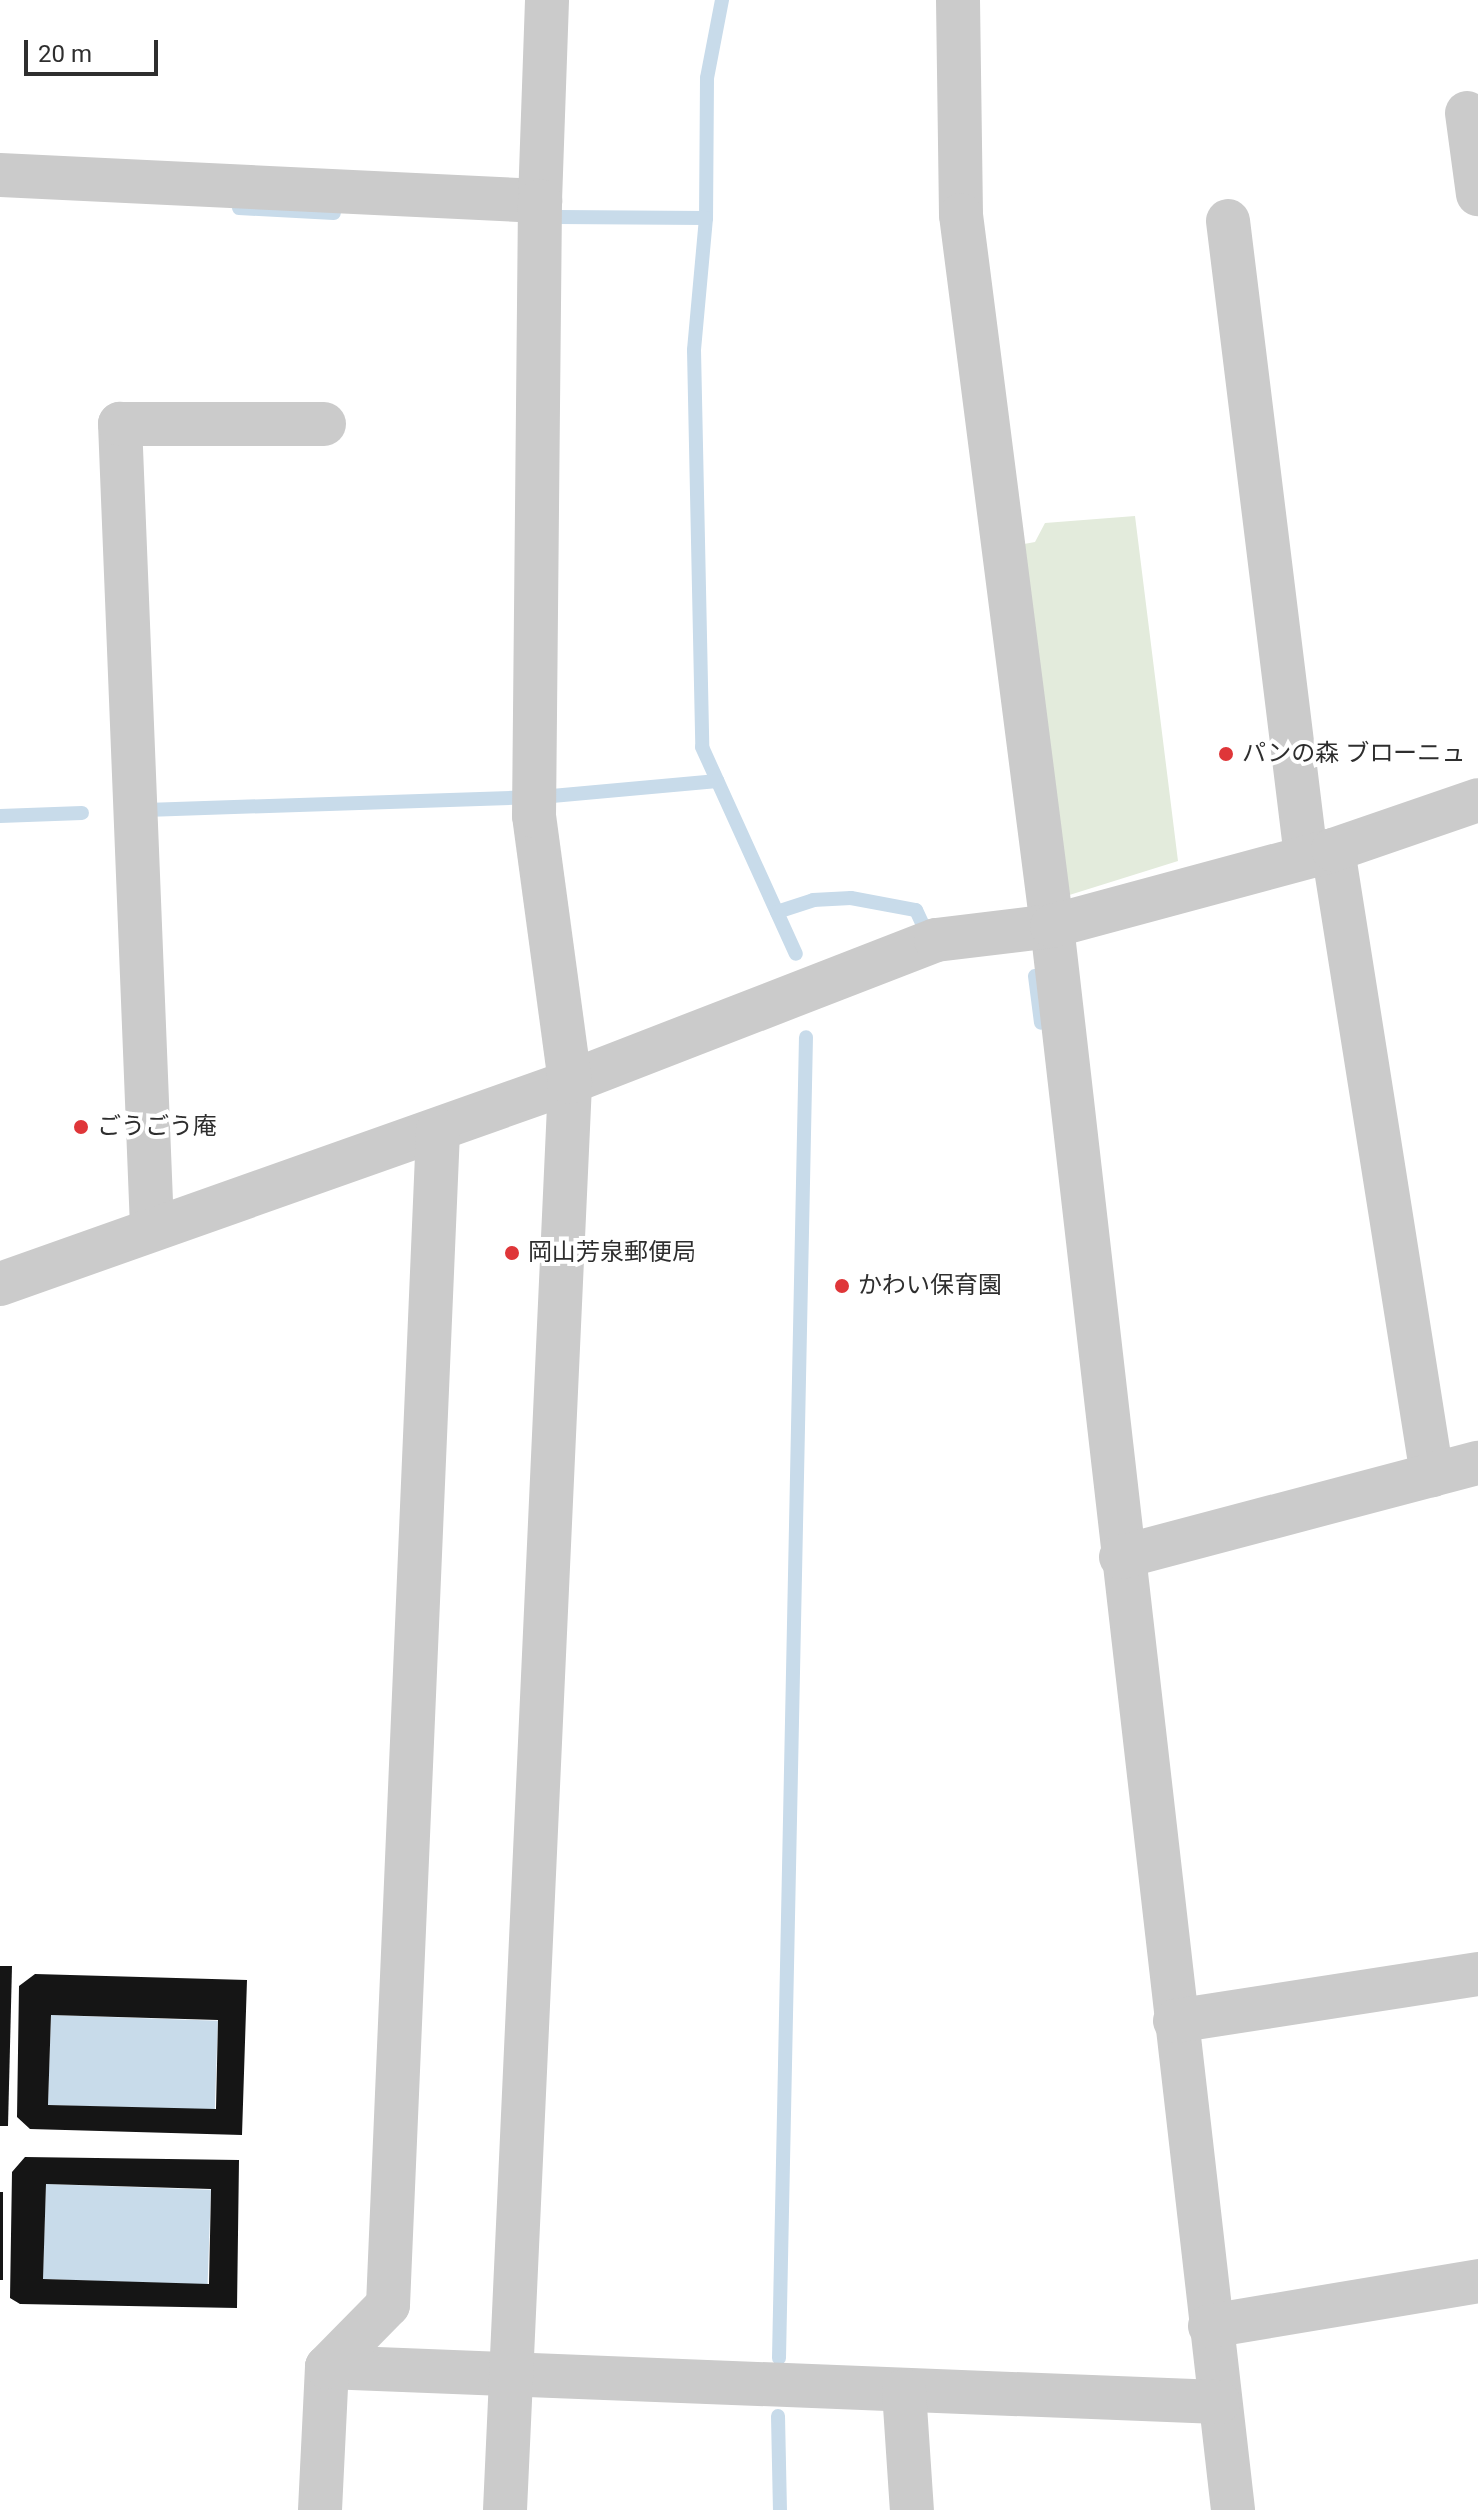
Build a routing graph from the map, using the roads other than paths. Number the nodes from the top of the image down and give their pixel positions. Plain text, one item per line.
1 (547, 0) edge
2 (958, 0) edge
3 (1467, 113) dead end
4 (0, 175) edge
5 (1478, 194) edge
6 (540, 201) junction
7 (1228, 221) dead end
8 (324, 424) dead end
9 (1478, 800) edge
10 (1320, 853) junction
11 (1052, 926) junction
12 (570, 1082) junction
13 (438, 1130) junction
14 (152, 1227) junction
15 (0, 1284) edge
16 (1478, 1463) edge
17 (1432, 1475) junction
18 (1121, 1557) junction
19 (1478, 1974) edge
20 (1175, 2021) junction
21 (1478, 2281) edge
22 (1210, 2326) junction
23 (327, 2367) junction
24 (509, 2378) junction
25 (904, 2391) junction
26 (1218, 2402) junction
27 (320, 2510) edge
28 (505, 2510) edge
29 (912, 2510) edge
30 (1233, 2510) edge

1 - 6 street
2 - 11 street
3 - 5 street
4 - 6 street
6 - 12 street
7 - 10 street
8 - 14 street
9 - 10 street
10 - 11 street
10 - 17 street
11 - 12 street
11 - 18 street
12 - 13 street
12 - 24 street
13 - 14 street
13 - 23 street
14 - 15 street
16 - 17 street
17 - 18 street
18 - 20 street
19 - 20 street
20 - 22 street
21 - 22 street
22 - 26 street
23 - 24 street
23 - 27 street
24 - 25 street
24 - 28 street
25 - 26 street
25 - 29 street
26 - 30 street

